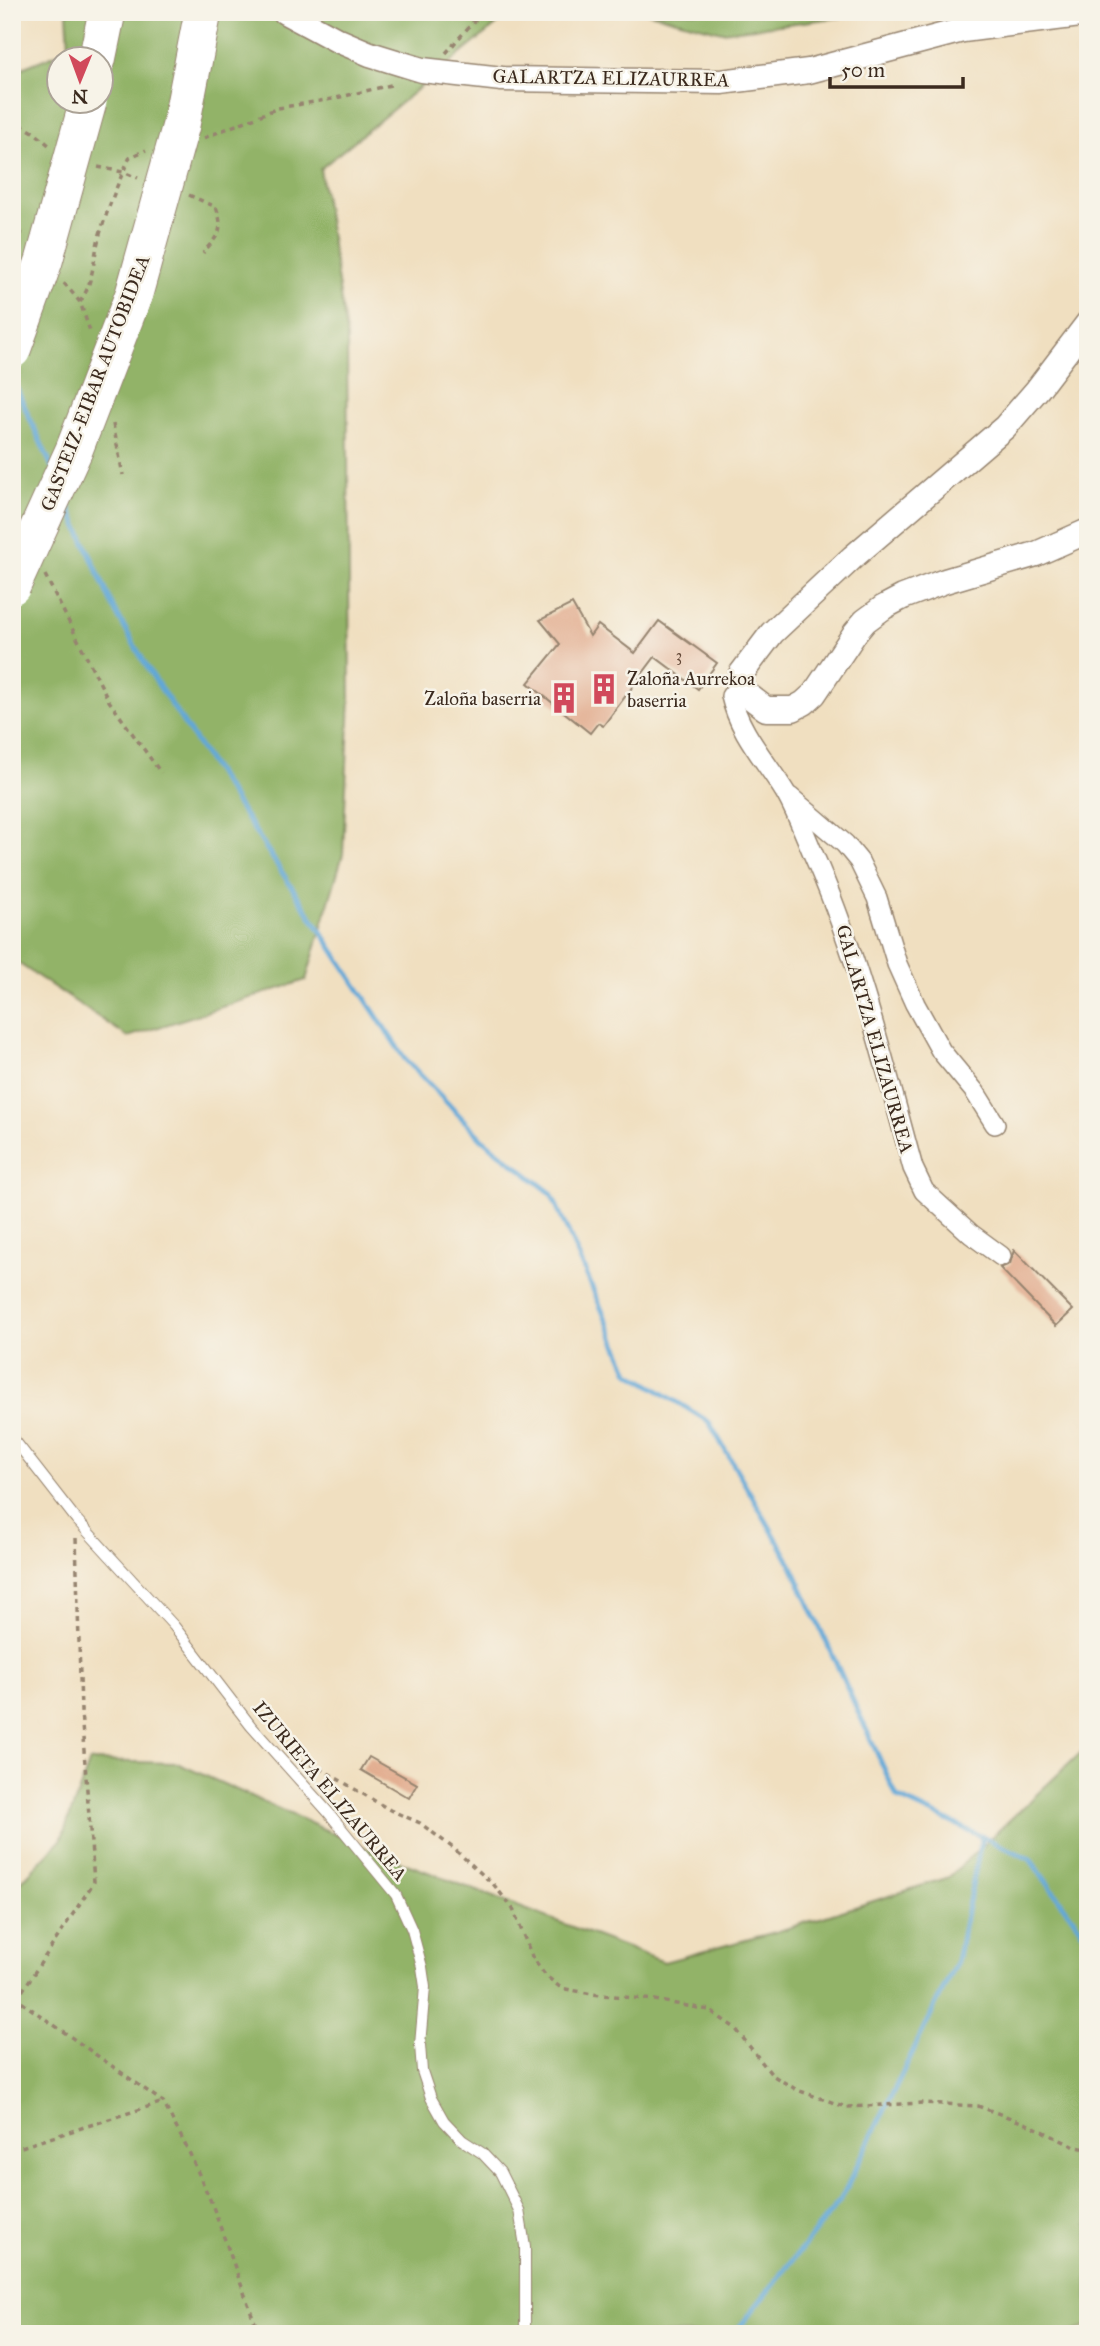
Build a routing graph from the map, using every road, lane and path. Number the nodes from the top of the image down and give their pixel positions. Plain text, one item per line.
1 (107, 12) edge
2 (203, 12) edge
3 (285, 12) edge
4 (486, 12) edge
5 (1088, 14) edge
6 (100, 46) edge
7 (422, 70) junction
8 (84, 116) edge
9 (201, 139) dead end
10 (155, 146) dead end
11 (12, 224) edge
12 (26, 239) dead end
13 (57, 273) dead end
14 (80, 302) junction
15 (1088, 323) edge
16 (92, 339) dead end
17 (12, 350) edge
18 (112, 421) dead end
19 (123, 475) dead end
20 (1088, 531) edge
21 (27, 577) edge
22 (741, 684) junction
23 (161, 773) dead end
24 (786, 794) junction
25 (995, 1124) dead end
26 (1000, 1256) dead end
27 (12, 1437) edge
28 (76, 1519) junction
29 (282, 1762) junction
30 (163, 2102) junction
31 (1088, 2149) edge
32 (12, 2150) edge
33 (259, 2334) edge
34 (525, 2334) edge

1 - 6 highway
2 - 21 highway, GASTEIZ-EIBAR AUTOBIDEA, bridge
3 - 7 street, GALARTZA ELIZAURREA
4 - 7 path
5 - 7 street, GALARTZA ELIZAURREA
7 - 9 path
8 - 17 highway, bridge
10 - 14 path
11 - 12 path
13 - 14 path
14 - 16 path
15 - 22 street, GALARTZA ELIZAURREA
18 - 19 path
20 - 22 street
21 - 23 path
22 - 24 street, GALARTZA ELIZAURREA
24 - 25 street, GALARTZA ELIZAURREA
24 - 26 street, GALARTZA ELIZAURREA
27 - 28 lane, IZURIETA ELIZAURREA
28 - 29 lane, IZURIETA ELIZAURREA
28 - 30 path
29 - 31 path
29 - 34 lane, IZURIETA ELIZAURREA
30 - 32 path
30 - 33 path

